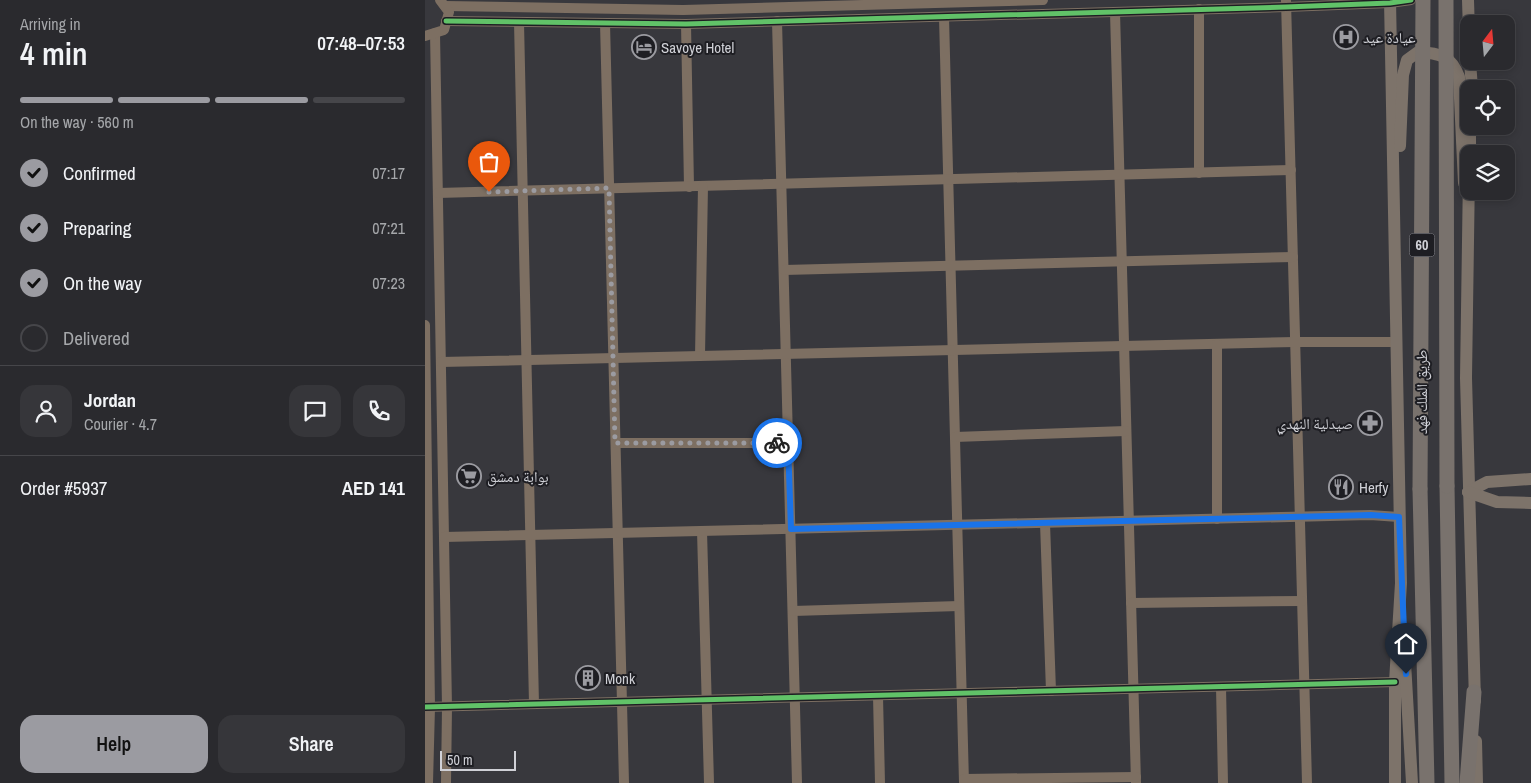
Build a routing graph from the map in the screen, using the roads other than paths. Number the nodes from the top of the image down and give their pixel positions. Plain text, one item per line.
1 (1029, 0) edge
2 (1043, 0) edge
3 (1411, 0) edge
4 (1423, 0) edge
5 (1446, 0) edge
6 (1468, 0) edge
7 (944, 1) edge
8 (1390, 2) edge
9 (443, 3) edge
10 (1286, 3) edge
11 (776, 4) edge
12 (886, 4) junction
13 (692, 5) edge
14 (1199, 9) junction
15 (1115, 12) junction
16 (1468, 15) edge
17 (944, 17) junction
18 (887, 18) junction
19 (446, 21) junction
20 (777, 21) junction
21 (519, 22) junction
22 (605, 23) junction
23 (685, 24) junction
24 (430, 34) edge
25 (1291, 170) junction
26 (1199, 173) junction
27 (1119, 176) junction
28 (948, 180) junction
29 (781, 184) junction
30 (689, 186) junction
31 (703, 186) junction
32 (609, 188) junction
33 (523, 191) junction
34 (438, 193) junction
35 (1468, 200) edge
36 (1466, 238) junction
37 (1293, 257) junction
38 (1121, 262) junction
39 (951, 266) junction
40 (784, 270) junction
41 (1394, 270) junction
42 (425, 325) edge
43 (1295, 342) junction
44 (1397, 342) junction
45 (1217, 344) junction
46 (1124, 346) junction
47 (953, 350) junction
48 (786, 354) junction
49 (700, 356) junction
50 (613, 358) junction
51 (526, 360) junction
52 (425, 361) edge
53 (441, 362) junction
54 (1126, 431) junction
55 (955, 437) junction
56 (615, 443) junction
57 (788, 443) junction
58 (1531, 479) edge
59 (1468, 492) junction
60 (1531, 503) edge
61 (1300, 517) junction
62 (1399, 517) junction
63 (1217, 519) junction
64 (1129, 521) junction
65 (1045, 523) junction
66 (957, 525) junction
67 (791, 529) junction
68 (702, 531) junction
69 (618, 533) junction
70 (530, 535) junction
71 (426, 537) edge
72 (444, 537) junction
73 (1401, 583) junction
74 (1302, 602) junction
75 (1131, 603) junction
76 (959, 606) junction
77 (793, 611) junction
78 (427, 624) edge
79 (1395, 682) junction
80 (1305, 685) junction
81 (1221, 687) junction
82 (1133, 689) junction
83 (1051, 691) junction
84 (1474, 692) junction
85 (962, 694) junction
86 (878, 696) junction
87 (795, 698) junction
88 (707, 700) junction
89 (622, 702) junction
90 (534, 704) junction
91 (427, 707) edge
92 (447, 707) junction
93 (1136, 780) edge
94 (964, 781) edge
95 (428, 783) edge
96 (446, 783) edge
97 (624, 783) edge
98 (709, 783) edge
99 (797, 783) edge
100 (880, 783) edge
101 (1223, 783) edge
102 (1307, 783) edge
103 (1395, 783) edge
104 (1412, 783) edge
105 (1427, 783) edge
106 (1452, 783) edge
107 (1467, 783) edge
108 (1477, 783) edge

1 - 2 street
1 - 7 street
3 - 8 street
4 - 105 highway, طريق الملك فهد / 60, bridge
5 - 106 highway, طريق الملك فهد / 60, bridge
6 - 16 main road
7 - 12 street
8 - 10 street
8 - 41 main road
9 - 13 street
9 - 19 street
10 - 14 street
10 - 25 street
11 - 12 street
11 - 13 street
12 - 18 street
14 - 15 street
14 - 26 street
15 - 17 street
15 - 27 street
17 - 18 street
17 - 28 street
18 - 20 street
19 - 21 street
19 - 24 street
20 - 23 street
20 - 29 street
21 - 22 street
21 - 33 street
22 - 23 street
22 - 32 street
23 - 30 street
24 - 34 street
25 - 26 street
25 - 37 street
26 - 27 street
27 - 28 street
27 - 38 street
28 - 29 street
28 - 39 street
29 - 31 street
29 - 40 street
30 - 31 street
30 - 32 street
31 - 49 street
32 - 33 street
32 - 50 street
33 - 34 street
33 - 51 street
34 - 53 street
35 - 36 main road
36 - 41 main road
36 - 59 main road
37 - 38 street
37 - 43 street
38 - 39 street
38 - 46 street
39 - 40 street
39 - 47 street
40 - 48 street
41 - 44 main road
42 - 52 street
43 - 44 street
43 - 45 street
43 - 61 street
44 - 62 main road
45 - 46 street
45 - 63 street
46 - 47 street
46 - 54 street
47 - 48 street
47 - 55 street
48 - 49 street
48 - 57 street
49 - 50 street
50 - 51 street
50 - 56 street
51 - 53 street
51 - 70 street
52 - 71 street
53 - 72 street
54 - 55 street
54 - 64 street
55 - 66 street
56 - 57 street
56 - 69 street
57 - 67 street
58 - 59 main road
59 - 60 main road
59 - 84 main road
61 - 62 street
61 - 63 street
61 - 74 street
62 - 73 main road
63 - 64 street
64 - 65 street
64 - 75 street
65 - 66 street
65 - 83 street
66 - 67 street
66 - 76 street
67 - 68 street
67 - 77 street
68 - 69 street
68 - 88 street
69 - 70 street
69 - 89 street
70 - 72 street
70 - 90 street
71 - 78 street
72 - 92 street
73 - 79 main road
73 - 104 main road
74 - 75 street
74 - 80 street
75 - 82 street
76 - 77 street
76 - 85 street
77 - 87 street
78 - 91 street
79 - 80 street
79 - 103 main road
80 - 81 street
80 - 102 street
81 - 82 street
81 - 101 street
82 - 83 street
82 - 93 street
83 - 85 street
84 - 107 highway
84 - 108 main road
85 - 86 street
85 - 94 street
86 - 87 street
86 - 100 street
87 - 88 street
87 - 99 street
88 - 89 street
88 - 98 street
89 - 90 street
89 - 97 street
90 - 92 street
91 - 92 street
91 - 95 street
92 - 96 street
93 - 94 street

